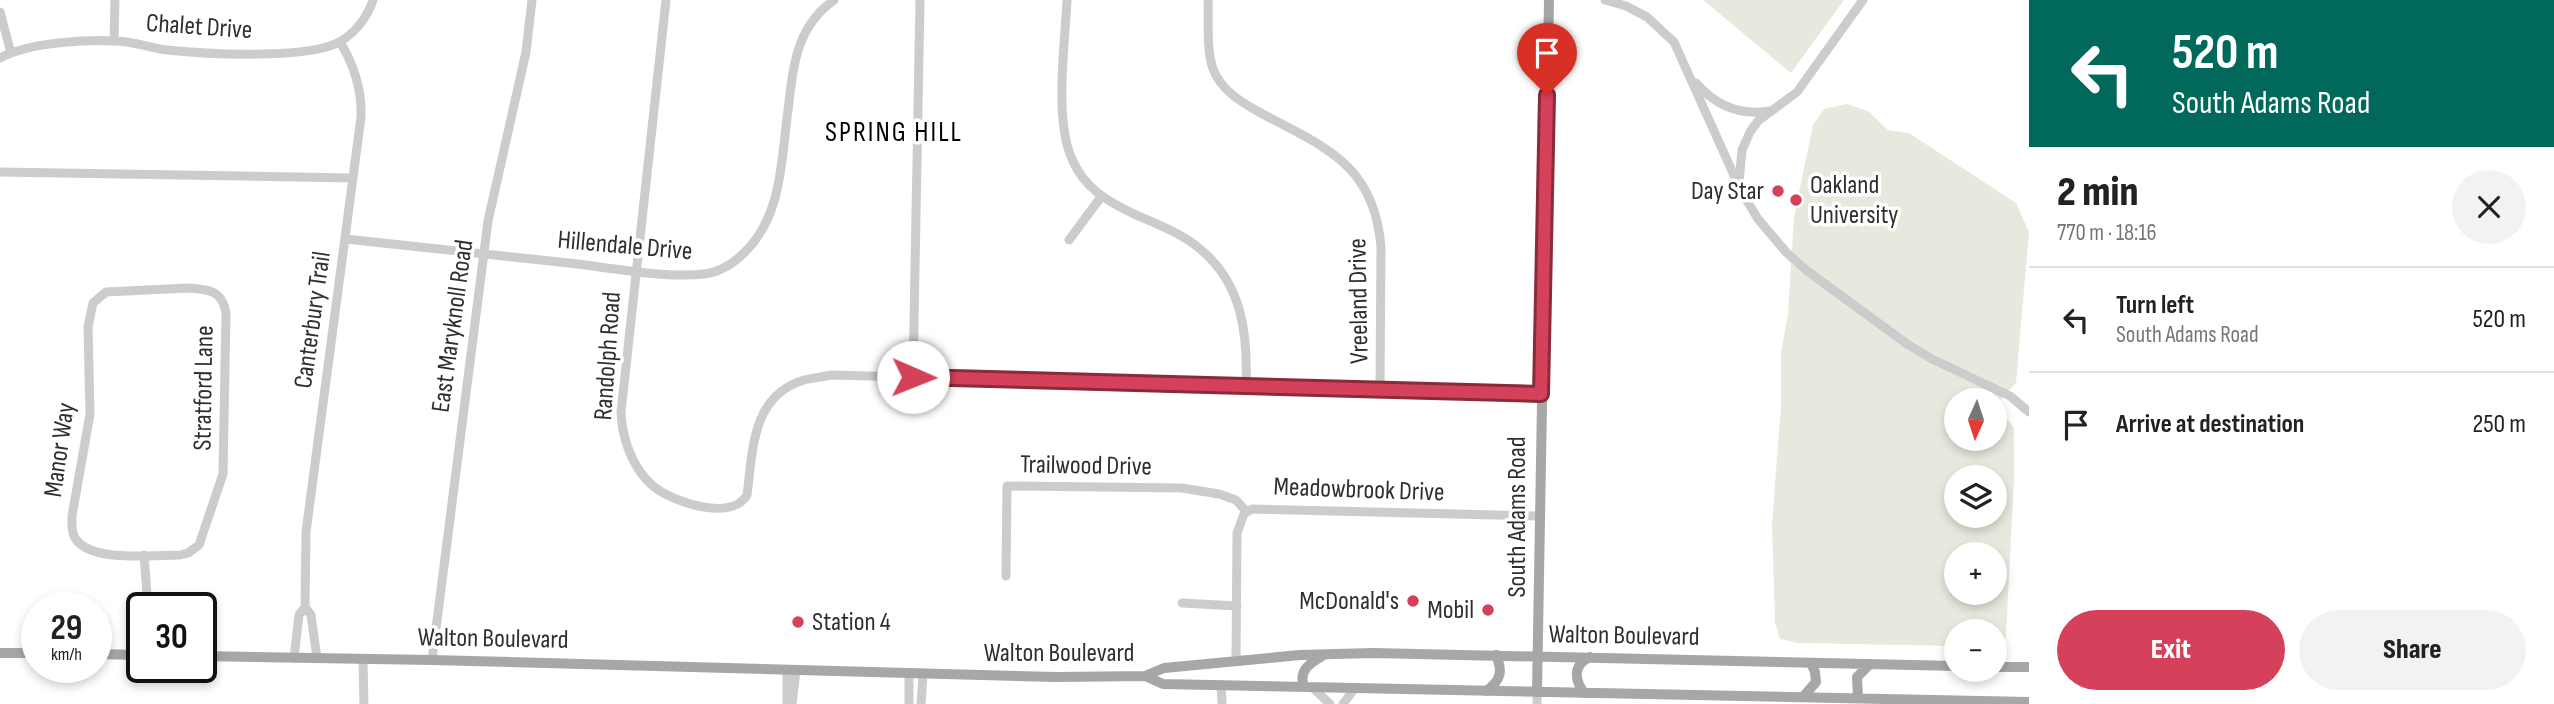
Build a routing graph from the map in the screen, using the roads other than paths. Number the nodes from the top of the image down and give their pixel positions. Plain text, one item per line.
1 (115, 0) edge
2 (373, 0) edge
3 (532, 0) edge
4 (666, 0) edge
5 (834, 0) edge
6 (920, 0) edge
7 (1067, 0) edge
8 (1208, 0) edge
9 (1549, 0) edge
10 (1605, 0) edge
11 (1863, 0) edge
12 (0, 12) edge
13 (114, 40) junction
14 (340, 42) junction
15 (11, 53) junction
16 (0, 58) edge
17 (1691, 76) junction
18 (1770, 111) junction
19 (0, 172) edge
20 (353, 178) junction
21 (1741, 191) junction
22 (1101, 197) junction
23 (346, 239) junction
24 (1069, 240) dead end
25 (484, 254) junction
26 (635, 271) junction
27 (99, 298) joint
28 (913, 377) junction
29 (1246, 385) junction
30 (1380, 388) junction
31 (1541, 394) junction
32 (2029, 412) edge
33 (1247, 512) junction
34 (1539, 516) junction
35 (144, 555) junction
36 (1006, 576) dead end
37 (147, 592) edge
38 (1182, 603) dead end
39 (1237, 606) junction
40 (305, 607) junction
41 (0, 653) edge
42 (21, 653) edge
43 (1326, 654) junction
44 (1496, 655) junction
45 (217, 656) edge
46 (1538, 656) junction
47 (1590, 657) junction
48 (294, 658) junction
49 (317, 658) junction
50 (363, 660) junction
51 (432, 660) junction
52 (1236, 661) junction
53 (1811, 663) junction
54 (1210, 664) junction
55 (1870, 664) junction
56 (1944, 666) edge
57 (2007, 667) edge
58 (2029, 667) edge
59 (791, 671) junction
60 (909, 674) junction
61 (923, 674) junction
62 (1145, 677) junction
63 (1206, 685) junction
64 (1221, 685) junction
65 (1308, 688) junction
66 (1355, 688) junction
67 (1486, 691) junction
68 (1584, 693) junction
69 (1803, 697) junction
70 (1537, 698) edge
71 (1858, 698) junction
72 (2029, 702) edge
73 (364, 704) edge
74 (789, 704) edge
75 (908, 704) edge
76 (921, 704) edge
77 (1222, 704) edge
78 (1330, 704) edge
79 (1343, 704) edge

1 - 13 street
2 - 14 street, Chalet Drive
3 - 25 street, East Maryknoll Road
4 - 26 street, Randolph Road
5 - 26 street, Hillendale Drive
6 - 28 street
7 - 22 street
8 - 30 street, Vreeland Drive
9 - 31 main road, South Adams Road
10 - 17 street
11 - 18 street
12 - 15 street
13 - 14 street, Chalet Drive
13 - 15 street, Chalet Drive
14 - 20 street, Canterbury Trail
15 - 16 street, Chalet Drive
17 - 18 street
17 - 21 street
18 - 21 street
19 - 20 street
20 - 23 street, Canterbury Trail
21 - 32 street
22 - 24 street
22 - 29 street
23 - 25 street, Hillendale Drive
23 - 40 street, Canterbury Trail
25 - 26 street, Hillendale Drive
25 - 51 street, East Maryknoll Road
26 - 28 street, Randolph Road
27 - 35 street, Manor Way
27 - 35 street, Stratford Lane
28 - 29 street
29 - 30 street
30 - 31 street
31 - 34 main road, South Adams Road
33 - 34 street, Meadowbrook Drive
33 - 36 street, Trailwood Drive
33 - 39 street, Meadowbrook Drive
34 - 46 main road, South Adams Road
35 - 37 street
38 - 39 street
39 - 52 street, Meadowbrook Drive
40 - 48 street, Canterbury Trail
40 - 49 street, Canterbury Trail
41 - 42 main road
43 - 44 main road, Walton Boulevard
43 - 52 main road, Walton Boulevard
43 - 65 main road
44 - 46 main road, Walton Boulevard
44 - 67 main road
45 - 48 main road, Walton Boulevard
46 - 47 main road, Walton Boulevard
46 - 70 main road, South Adams Road
47 - 53 main road, Walton Boulevard
47 - 68 main road
48 - 49 main road, Walton Boulevard
49 - 50 main road, Walton Boulevard
50 - 51 main road, Walton Boulevard
50 - 73 street
51 - 59 main road, Walton Boulevard
52 - 54 main road, Walton Boulevard
53 - 55 main road, Walton Boulevard
53 - 69 main road
54 - 62 main road, Walton Boulevard
54 - 63 main road
55 - 56 main road, Walton Boulevard
55 - 71 main road
57 - 58 main road
59 - 60 main road, Walton Boulevard
59 - 74 street
60 - 61 main road, Walton Boulevard
60 - 75 street
61 - 62 main road, Walton Boulevard
61 - 76 street
62 - 63 main road
63 - 64 main road
64 - 65 main road
64 - 77 street
65 - 66 main road
65 - 78 street
66 - 67 main road
66 - 79 street
67 - 70 main road
68 - 69 main road
68 - 70 main road
69 - 71 main road
71 - 72 main road

